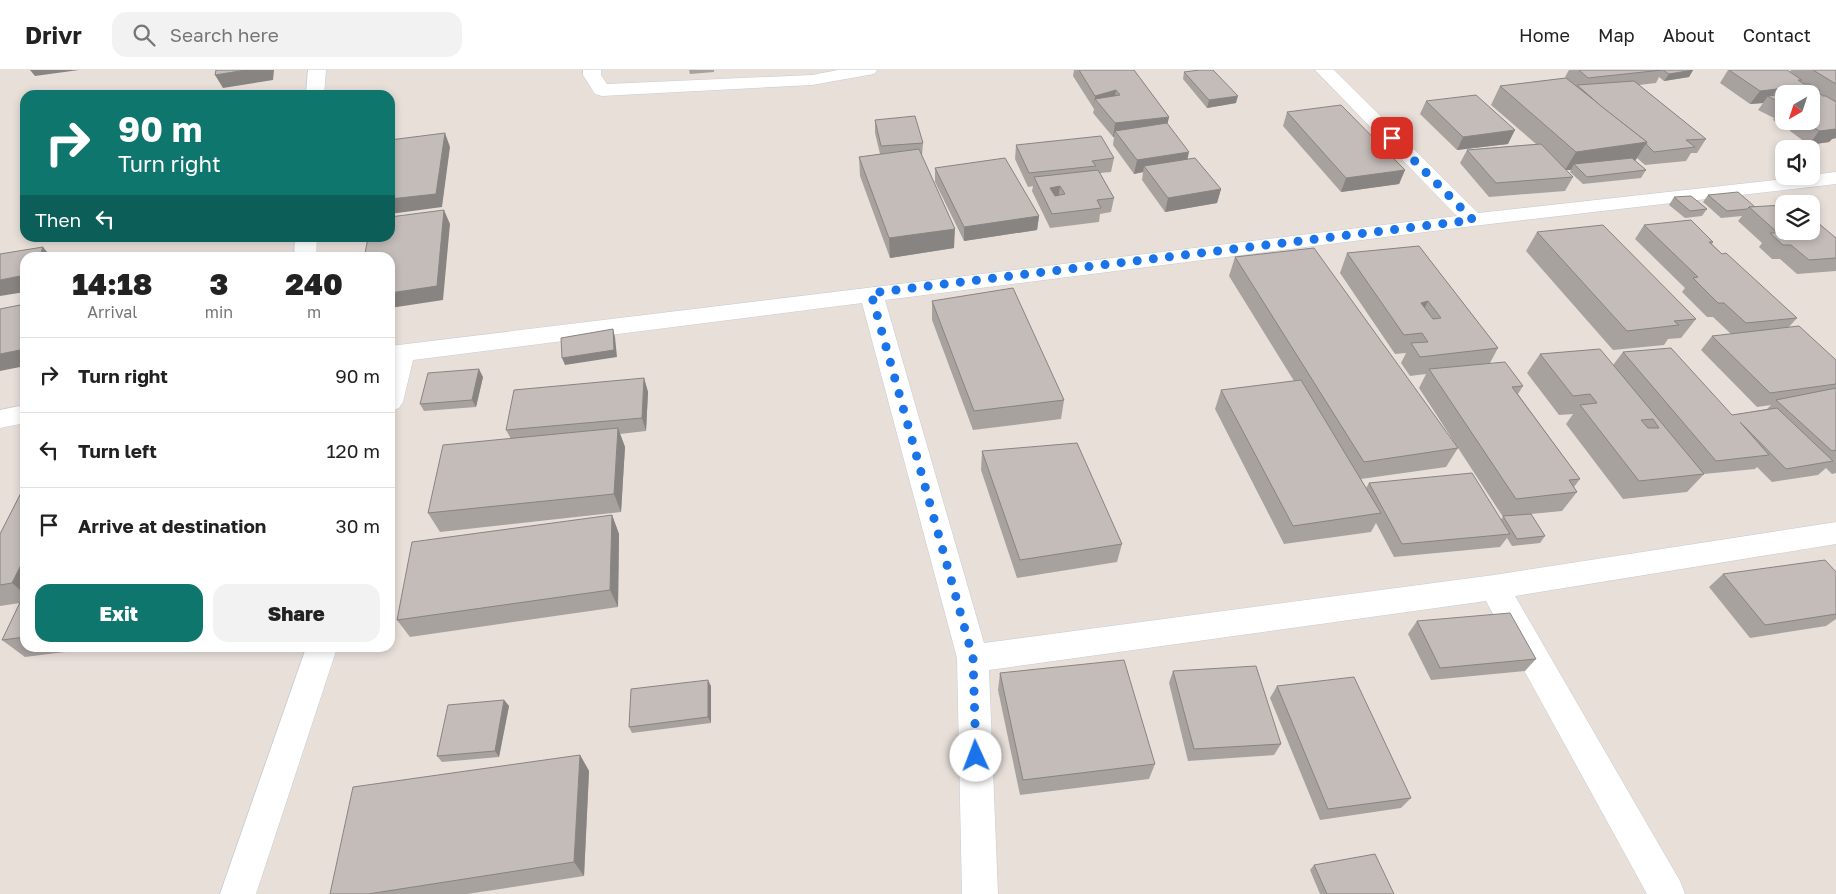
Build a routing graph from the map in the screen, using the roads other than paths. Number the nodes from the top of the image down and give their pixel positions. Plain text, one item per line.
1 (317, 70) edge
2 (592, 70) edge
3 (868, 70) edge
4 (1324, 70) edge
5 (315, 90) edge
6 (1836, 178) edge
7 (1473, 220) junction
8 (871, 293) junction
9 (396, 353) edge
10 (20, 415) edge
11 (0, 419) edge
12 (1836, 533) edge
13 (1494, 587) junction
14 (320, 652) edge
15 (973, 658) junction
16 (238, 894) edge
17 (980, 894) edge
18 (1667, 894) edge

1 - 5 street
2 - 3 street
4 - 7 street
6 - 7 street
7 - 8 street
8 - 9 street
8 - 15 street
10 - 11 street
12 - 13 street
13 - 15 street
13 - 18 street
14 - 16 street
15 - 17 street

